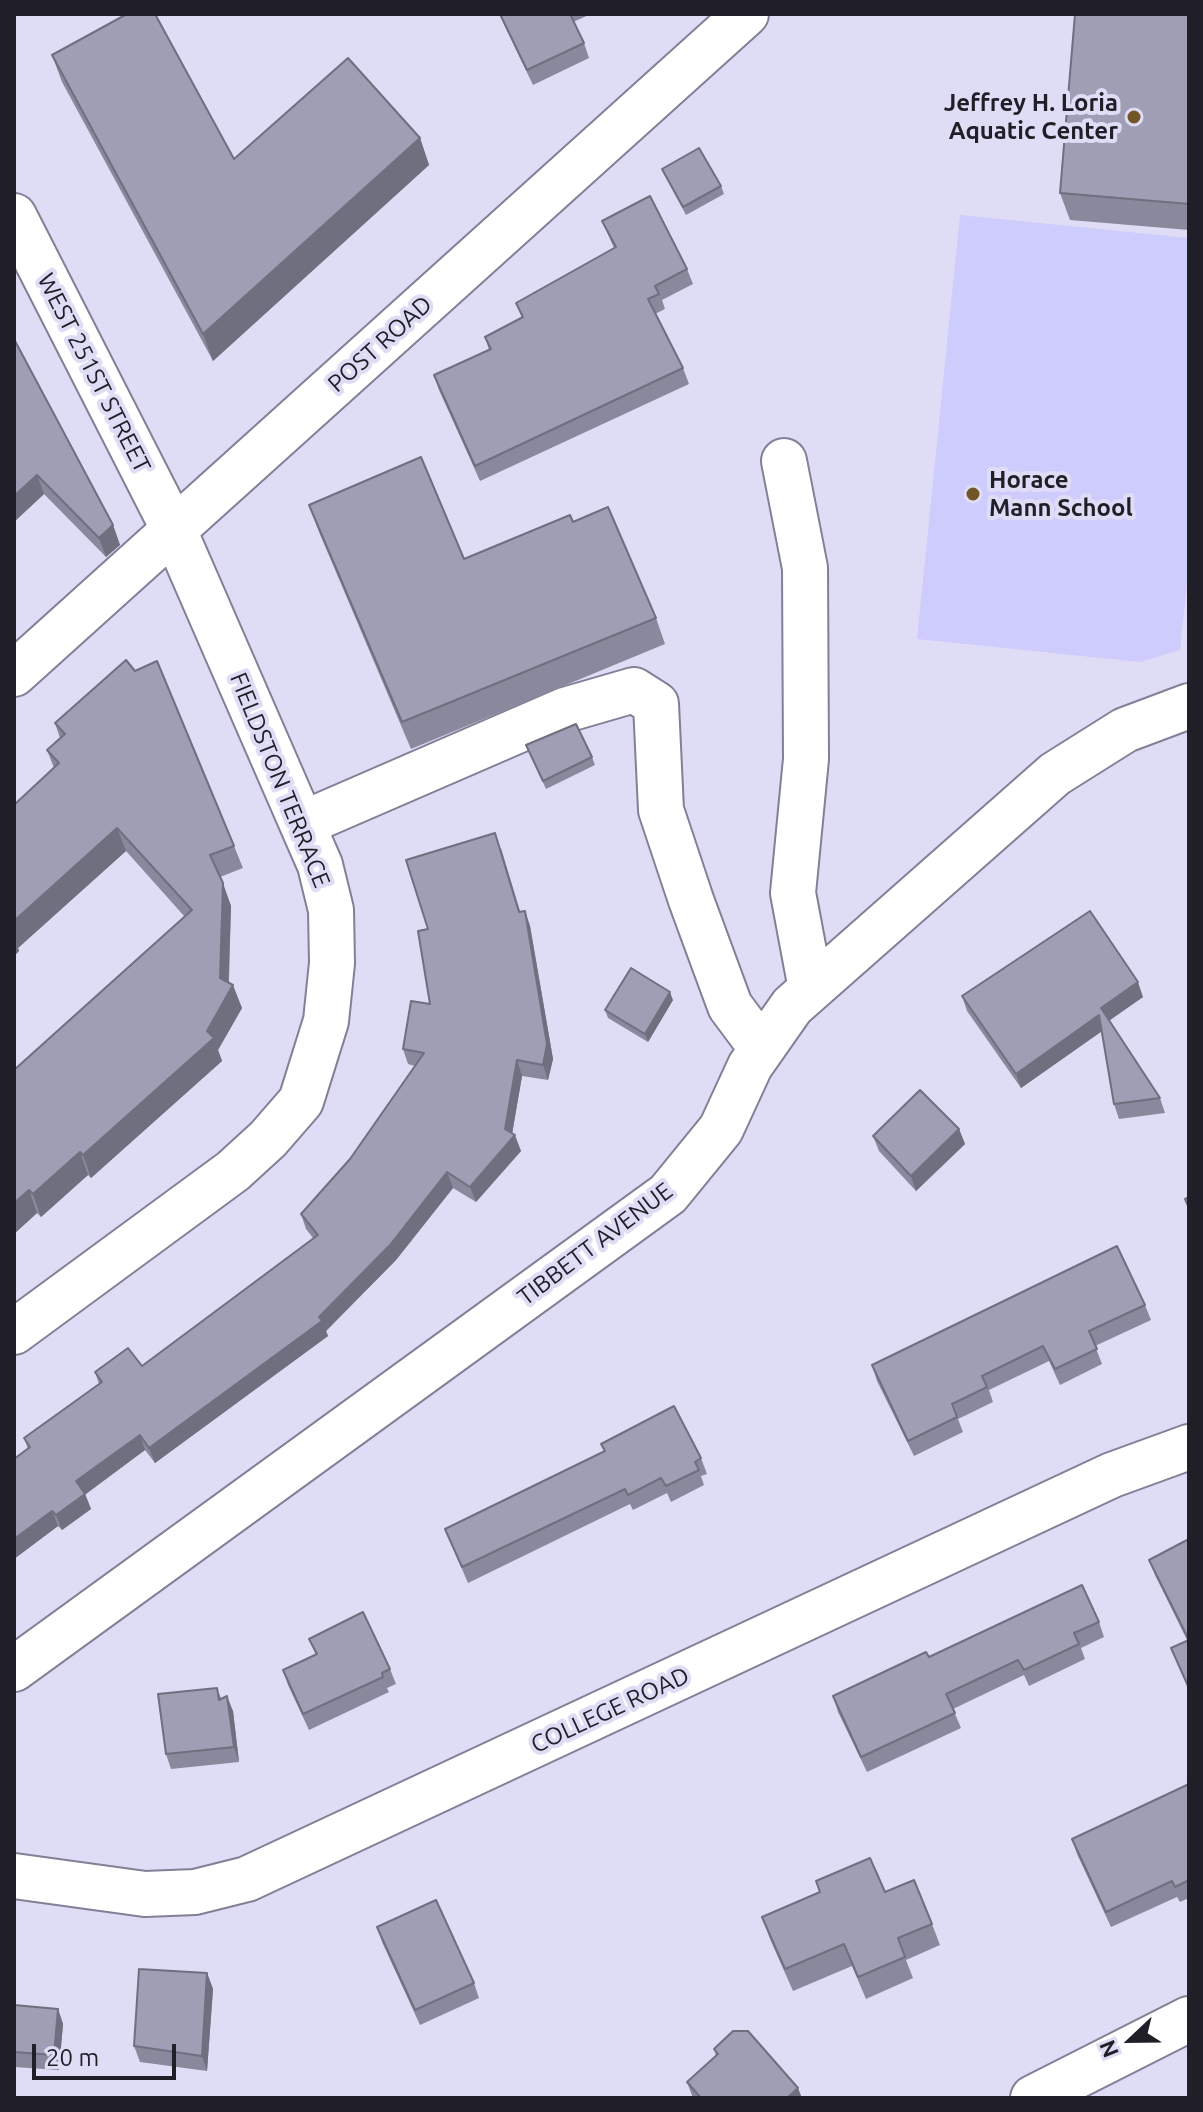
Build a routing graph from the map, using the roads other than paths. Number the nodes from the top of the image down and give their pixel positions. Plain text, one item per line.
1 (746, 14) edge
2 (14, 216) edge
3 (784, 461) dead end
4 (174, 530) junction
5 (14, 674) edge
6 (1189, 706) edge
7 (302, 824) junction
8 (811, 989) junction
9 (762, 1049) junction
10 (14, 1332) edge
11 (1189, 1447) edge
12 (14, 1669) edge
13 (14, 1876) edge
14 (1189, 2019) edge
15 (1033, 2098) edge

1 - 4 street, POST ROAD
2 - 4 street, WEST 251ST STREET
3 - 8 street
4 - 5 street, POST ROAD
4 - 7 street, FIELDSTON TERRACE
6 - 8 street, TIBBETT AVENUE
7 - 9 street
7 - 10 street, FIELDSTON TERRACE
8 - 9 street, TIBBETT AVENUE
9 - 12 street, TIBBETT AVENUE
11 - 13 street, COLLEGE ROAD
14 - 15 street

